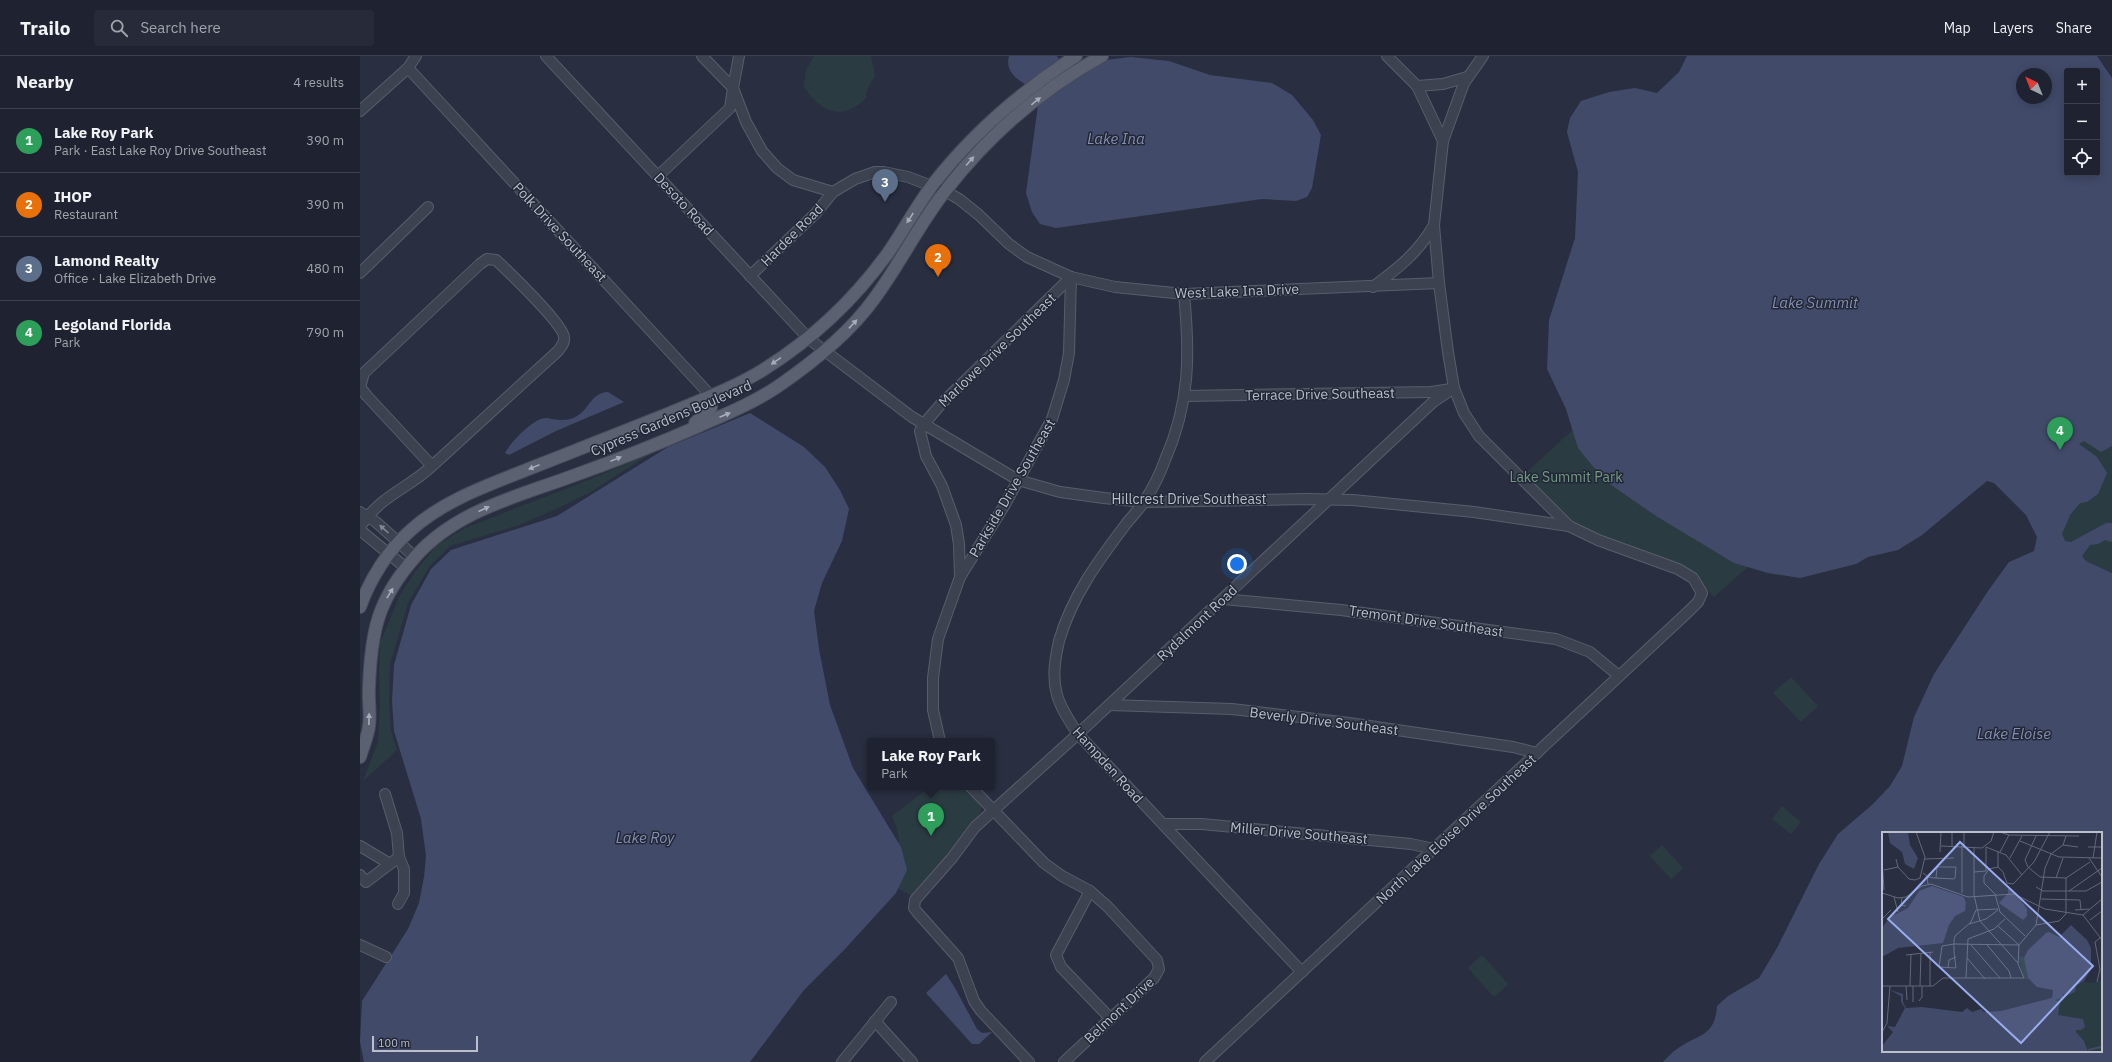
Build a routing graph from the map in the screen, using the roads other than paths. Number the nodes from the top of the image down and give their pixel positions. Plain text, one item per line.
1 (416, 56) edge
2 (546, 56) edge
3 (702, 56) edge
4 (739, 56) edge
5 (1076, 56) edge
6 (1102, 56) edge
7 (1387, 56) edge
8 (1483, 56) edge
9 (408, 68) junction
10 (1467, 77) junction
11 (1417, 86) junction
12 (733, 88) junction
13 (360, 111) edge
14 (1443, 141) junction
15 (658, 176) junction
16 (932, 186) junction
17 (945, 191) junction
18 (833, 192) junction
19 (428, 207) dead end
20 (1434, 225) junction
21 (360, 273) edge
22 (750, 276) junction
23 (1071, 277) junction
24 (1439, 283) junction
25 (1372, 287) junction
26 (1184, 294) junction
27 (809, 339) junction
28 (824, 350) junction
29 (1454, 388) junction
30 (711, 396) junction
31 (1185, 396) junction
32 (924, 424) junction
33 (676, 436) junction
34 (432, 466) junction
35 (1018, 480) junction
36 (1328, 500) junction
37 (1144, 502) junction
38 (363, 514) edge
39 (1569, 526) junction
40 (360, 527) edge
41 (360, 530) edge
42 (399, 543) junction
43 (390, 554) junction
44 (415, 557) junction
45 (406, 568) junction
46 (960, 577) junction
47 (1223, 599) junction
48 (360, 607) edge
49 (1619, 676) junction
50 (1109, 705) junction
51 (1078, 734) junction
52 (939, 738) edge
53 (1536, 754) junction
54 (360, 757) edge
55 (974, 790) edge
56 (385, 794) dead end
57 (994, 810) junction
58 (1163, 824) junction
59 (360, 846) edge
60 (1434, 849) junction
61 (400, 857) junction
62 (390, 864) junction
63 (360, 875) edge
64 (1090, 891) junction
65 (398, 904) dead end
66 (360, 945) edge
67 (386, 957) dead end
68 (1302, 972) junction
69 (891, 1002) dead end
70 (1110, 1018) junction
71 (875, 1021) junction
72 (842, 1062) edge
73 (912, 1062) edge
74 (1029, 1062) edge
75 (1064, 1062) edge
76 (1205, 1062) edge

1 - 9 street
2 - 15 street, Desoto Road
3 - 12 street
4 - 12 street
5 - 16 main road, Cypress Gardens Boulevard
17 -> 6 main road, Cypress Gardens Boulevard
7 - 11 street
8 - 10 street
9 - 13 street
9 - 30 street, Polk Drive Southeast
10 - 11 street
10 - 14 street
11 - 14 street
12 - 15 street
12 - 18 street
14 - 20 street
15 - 22 street, Desoto Road
16 - 17 street, West Lake Ina Drive
16 - 18 street, West Lake Ina Drive
16 -> 27 main road, Cypress Gardens Boulevard
17 - 23 street, West Lake Ina Drive
28 -> 17 main road, Cypress Gardens Boulevard
18 - 22 street, Hardee Road
19 - 21 street
20 - 24 street
20 - 25 street
22 - 27 street, Desoto Road
23 - 26 street, West Lake Ina Drive
23 - 32 street, Marlowe Drive Southeast
23 - 35 street, Parkside Drive Southeast
24 - 25 street, West Lake Ina Drive
24 - 29 street
25 - 26 street, West Lake Ina Drive
26 - 31 street, Hampden Road
27 - 28 street, Desoto Road
27 -> 30 main road, Cypress Gardens Boulevard
28 - 32 street, Hillcrest Drive Southeast
33 -> 28 main road, Cypress Gardens Boulevard
29 - 31 street, Terrace Drive Southeast
29 - 36 street, Rydalmont Road
29 - 39 street
30 - 33 main road
30 -> 42 main road, Cypress Gardens Boulevard
31 - 37 street, Hampden Road
32 - 35 street, Hillcrest Drive Southeast
32 - 46 street
44 -> 33 main road, Cypress Gardens Boulevard
34 - 34 street
34 - 38 street
35 - 37 street, Hillcrest Drive Southeast
35 - 46 street, Parkside Drive Southeast
36 - 37 street, Hillcrest Drive Southeast
36 - 39 street, Hillcrest Drive Southeast
36 - 47 street, Rydalmont Road
37 - 51 street, Hampden Road
38 - 40 street
42 -> 38 street
39 - 49 street, North Lake Eloise Drive Southeast
41 - 43 street
42 - 43 main road, Cypress Gardens Boulevard
42 - 44 street
43 - 45 street
43 - 48 main road, Cypress Gardens Boulevard
44 - 45 main road, Cypress Gardens Boulevard
54 -> 45 main road, Cypress Gardens Boulevard
46 - 52 street, Parkside Drive Southeast
47 - 49 street, Tremont Drive Southeast
47 - 50 street, Rydalmont Road
49 - 53 street, North Lake Eloise Drive Southeast
50 - 51 street, Rydalmont Road
50 - 53 street, Beverly Drive Southeast
51 - 57 street, Rydalmont Road
51 - 58 street, Hampden Road
53 - 60 street, North Lake Eloise Drive Southeast
55 - 57 street, Belmont Drive
56 - 61 street
57 - 64 street, Belmont Drive
57 - 74 street, Rydalmont Road
58 - 60 street, Miller Drive Southeast
58 - 68 street, Hampden Road
59 - 62 street
60 - 68 street, North Lake Eloise Drive Southeast
61 - 62 street
61 - 65 street
62 - 63 street
64 - 70 street
64 - 70 street, Belmont Drive
66 - 67 street
68 - 76 street, North Lake Eloise Drive Southeast
69 - 71 street
70 - 75 street, Belmont Drive
71 - 72 street
71 - 73 street

